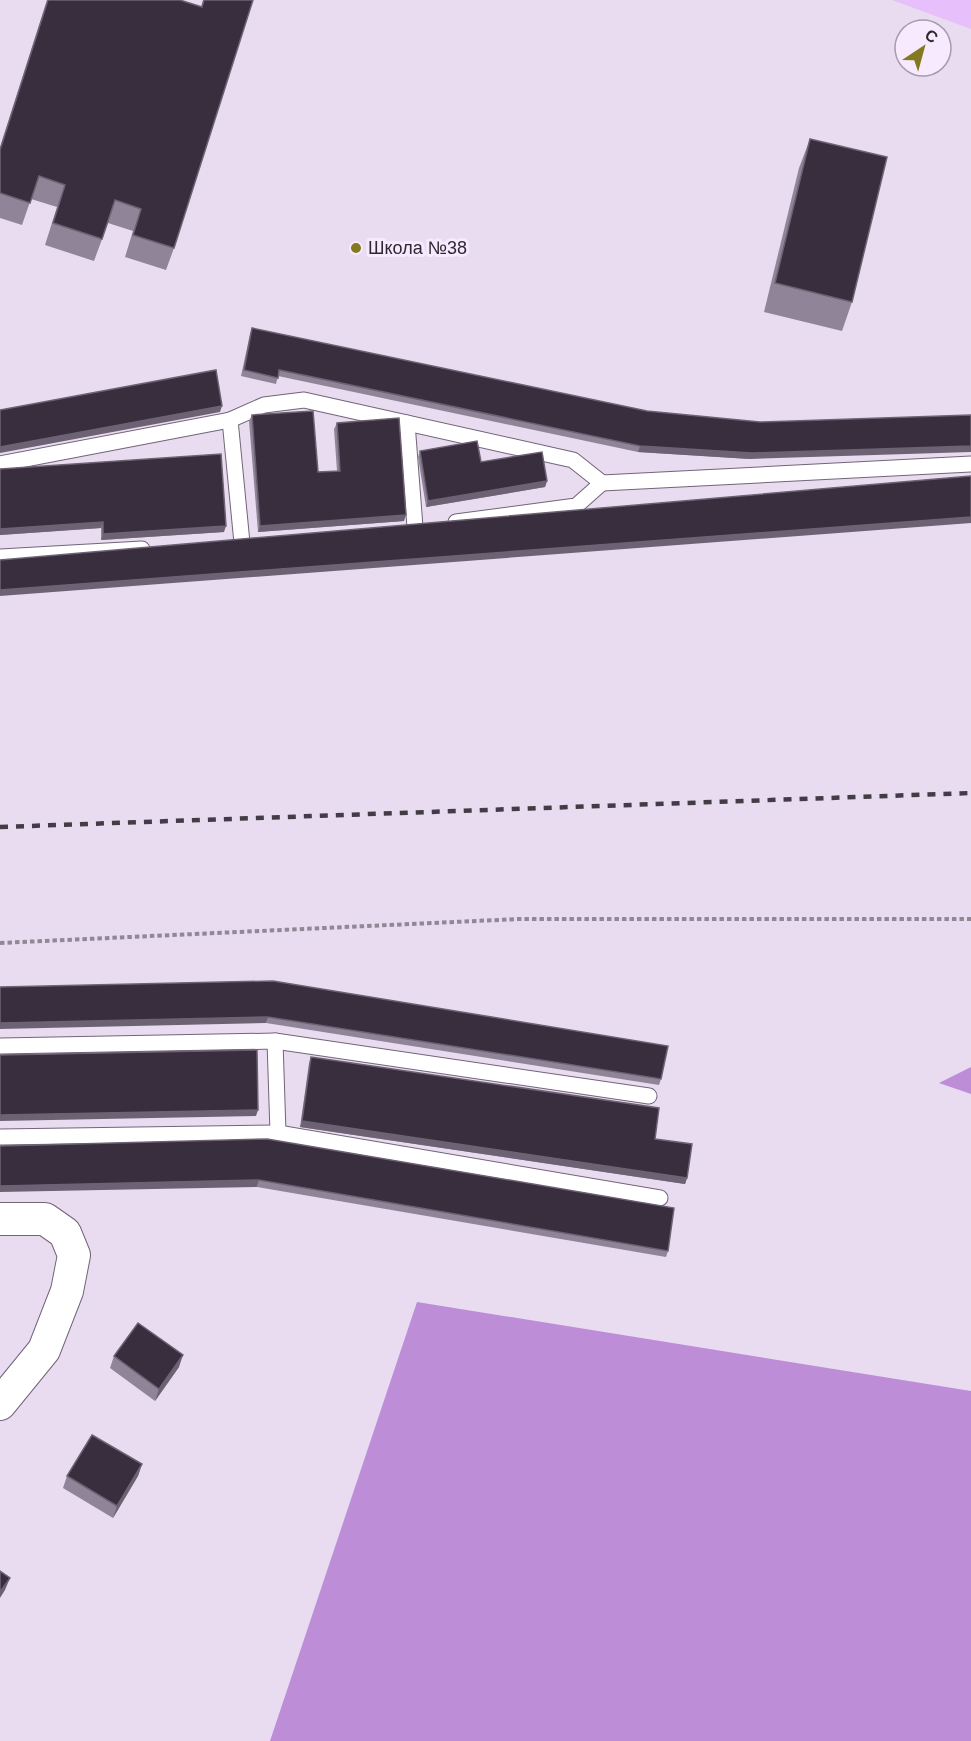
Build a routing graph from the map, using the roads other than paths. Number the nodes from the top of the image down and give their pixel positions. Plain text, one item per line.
1 (230, 420) junction
2 (407, 423) junction
3 (0, 464) edge
4 (971, 464) edge
5 (602, 483) junction
6 (242, 543) edge
7 (161, 548) edge
8 (0, 557) edge
9 (275, 1041) junction
10 (0, 1046) edge
11 (649, 1096) dead end
12 (278, 1133) junction
13 (0, 1137) edge
14 (660, 1198) dead end
15 (0, 1219) edge
16 (0, 1404) edge

1 - 2 lane
1 - 3 lane
1 - 6 lane
2 - 5 lane
2 - 5 lane
4 - 5 lane
7 - 8 lane
9 - 10 lane
9 - 11 lane
9 - 12 lane
12 - 13 lane
12 - 14 lane
15 - 16 street

